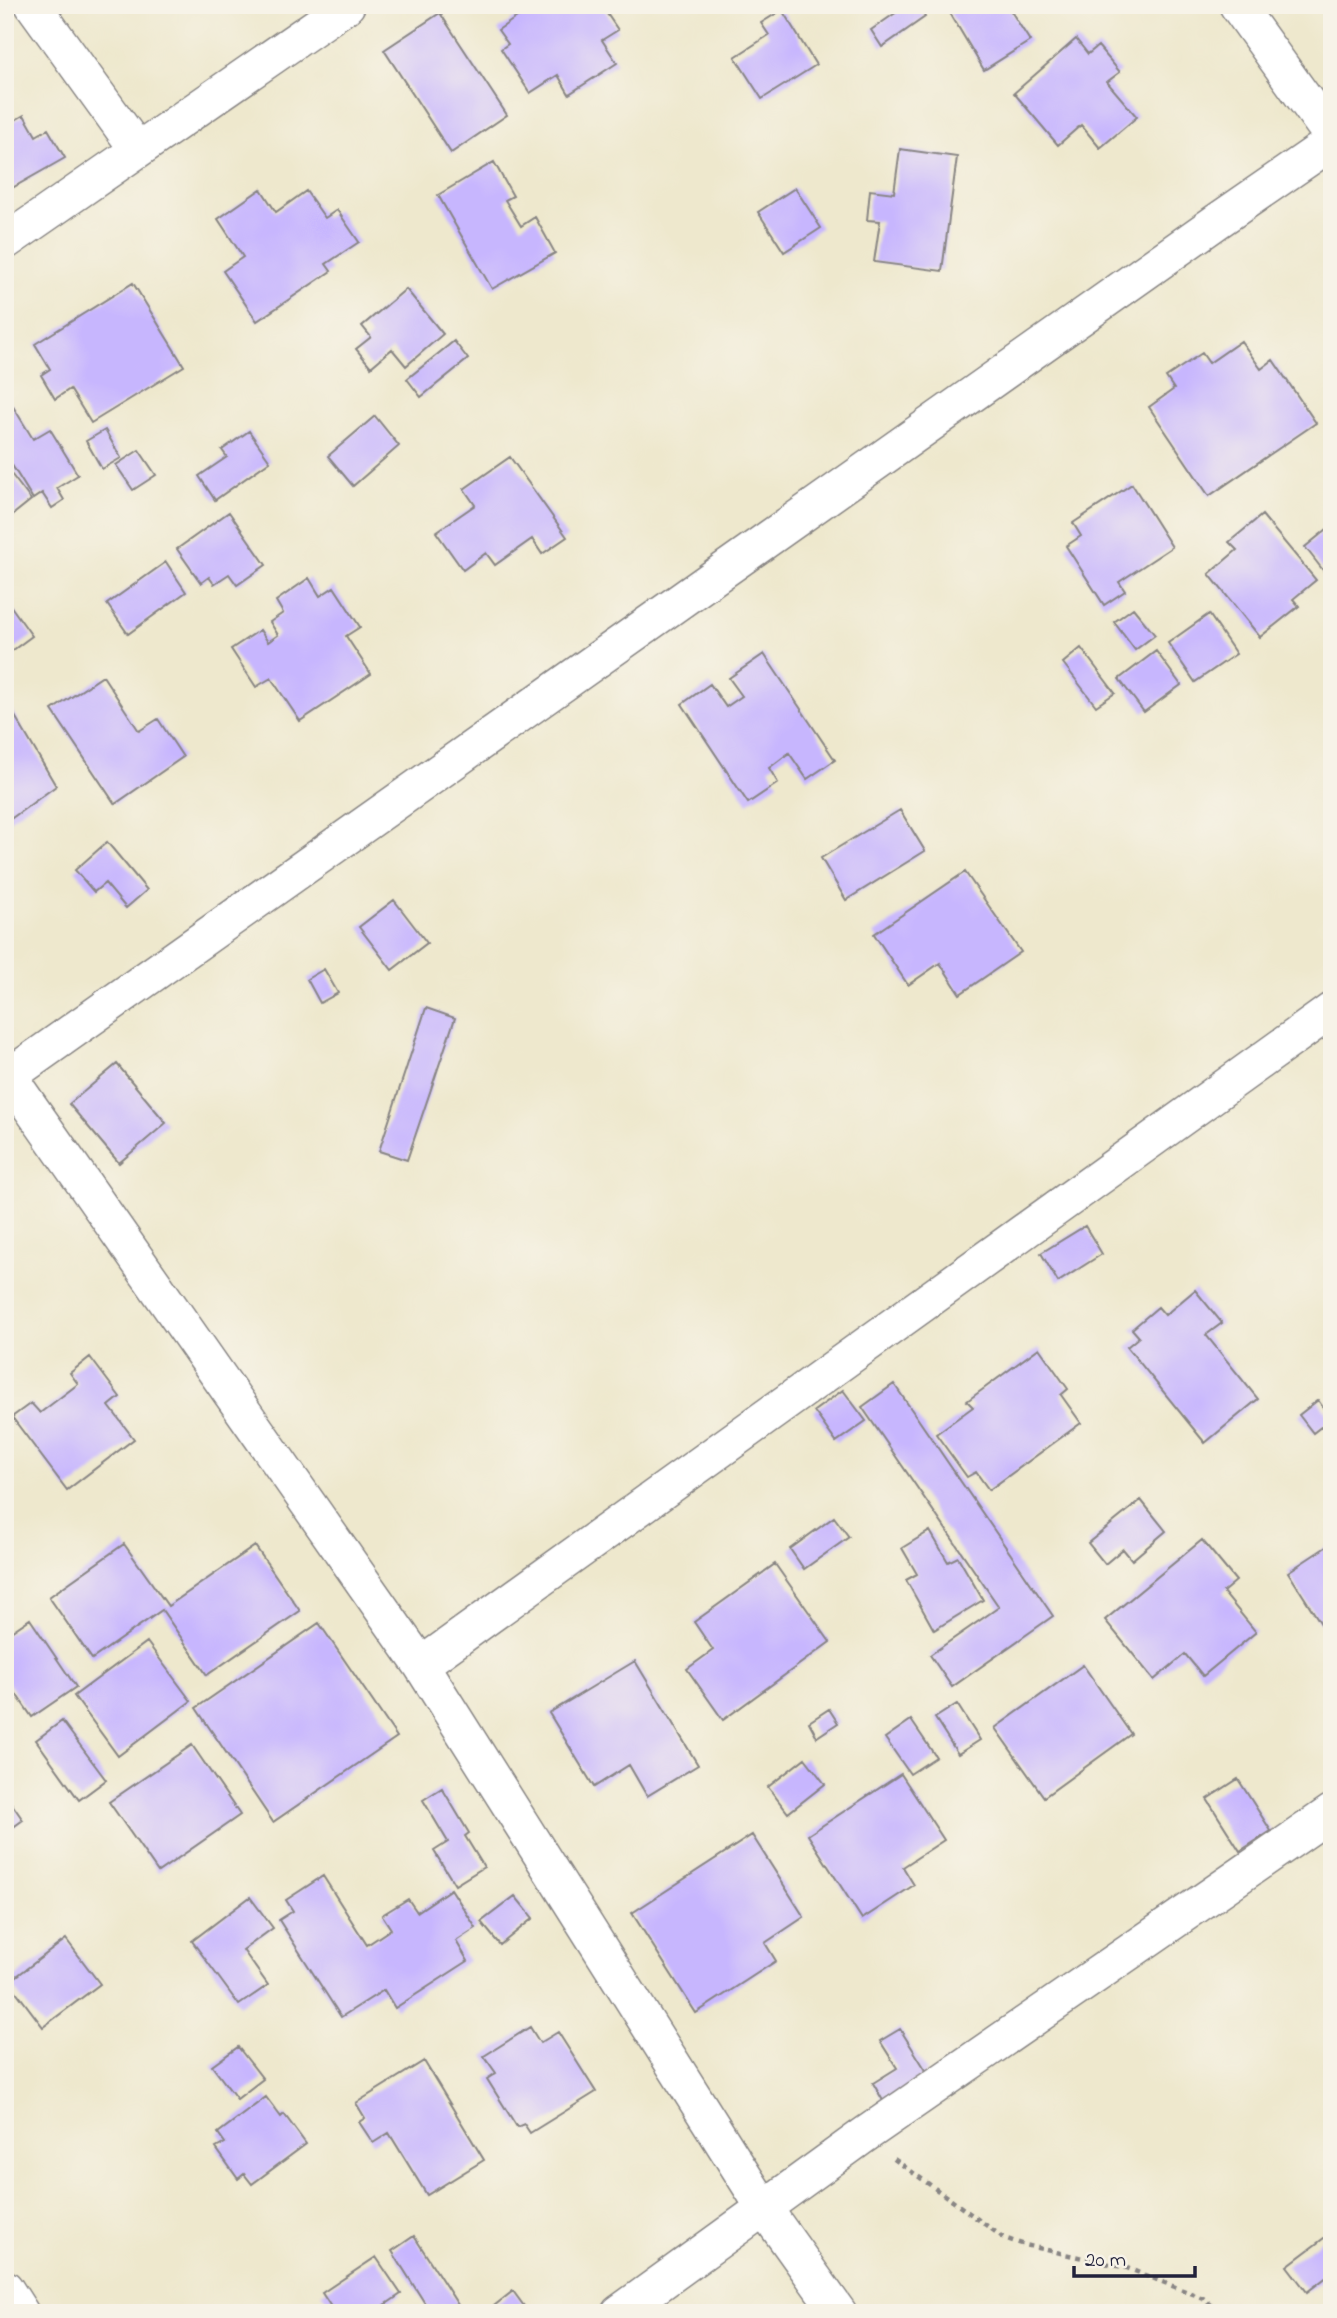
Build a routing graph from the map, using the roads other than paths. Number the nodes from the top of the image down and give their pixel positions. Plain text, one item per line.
1 (33, 5) edge
2 (347, 5) edge
3 (1237, 5) edge
4 (1332, 136) edge
5 (1332, 142) edge
6 (137, 149) junction
7 (5, 242) edge
8 (1332, 1010) edge
9 (7, 1074) edge
10 (421, 1665) junction
11 (1332, 1812) edge
12 (764, 2208) junction
13 (5, 2288) edge
14 (21, 2313) edge
15 (620, 2313) edge
16 (839, 2313) edge

1 - 6 street
2 - 6 street
3 - 4 street
5 - 9 street
6 - 7 street
8 - 10 street
9 - 10 street
10 - 12 street
11 - 12 street
12 - 15 street
12 - 16 street
13 - 14 street

